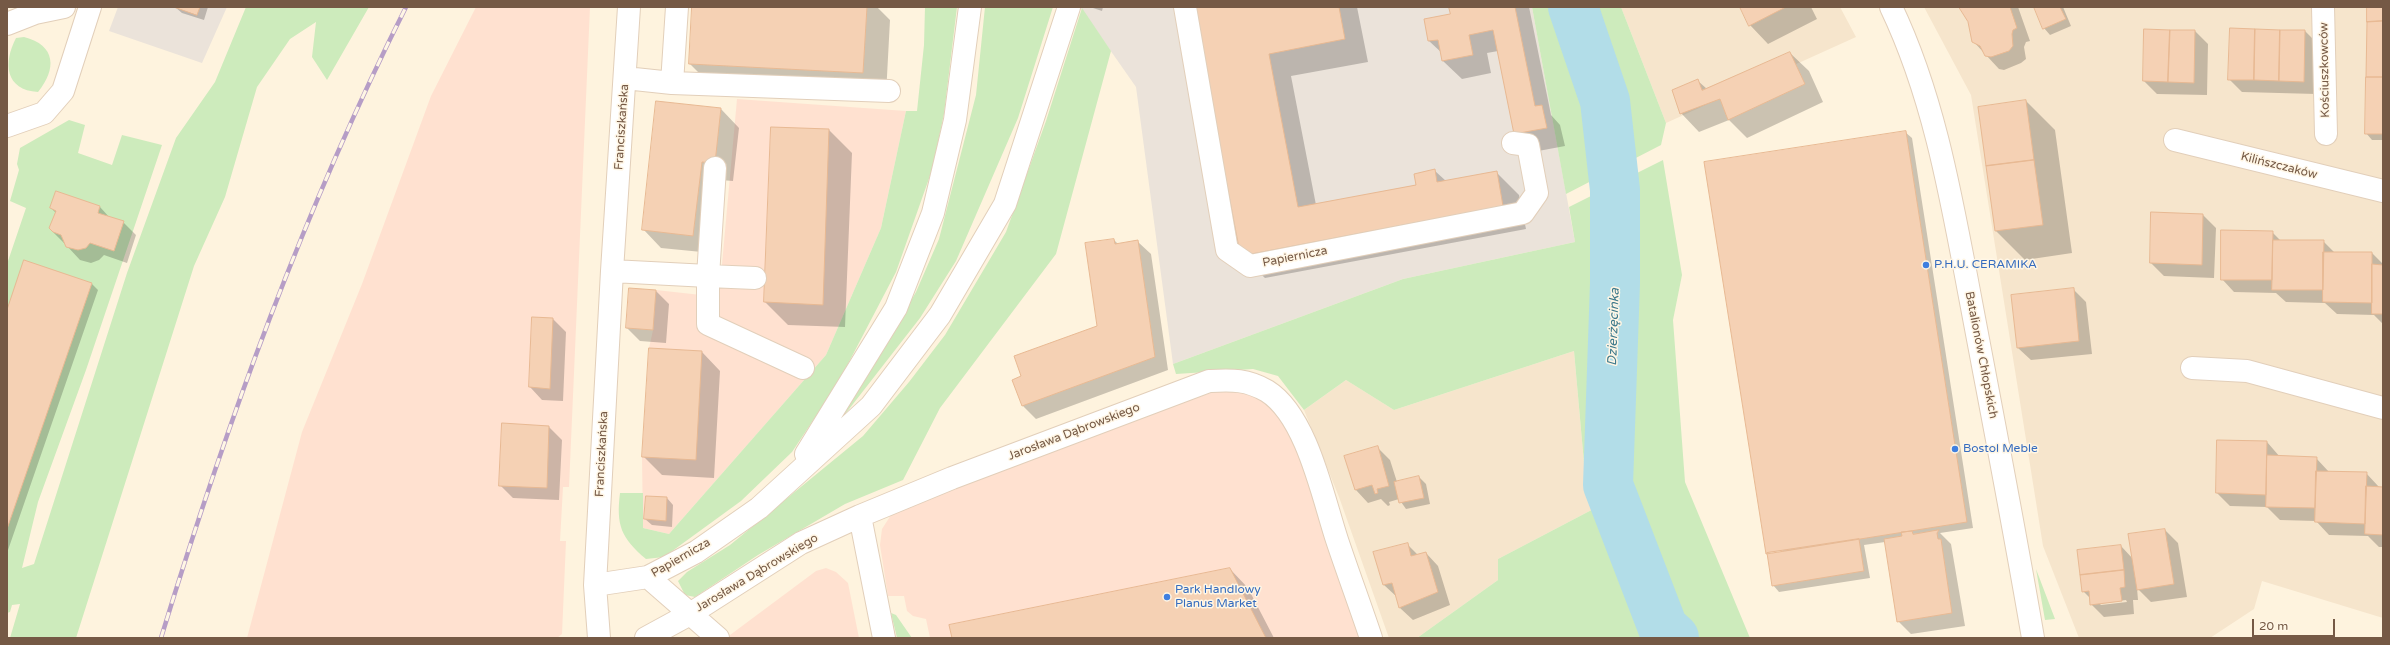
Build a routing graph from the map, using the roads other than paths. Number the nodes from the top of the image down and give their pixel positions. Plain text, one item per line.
1 (64, 7) edge
2 (90, 7) edge
3 (629, 7) edge
4 (677, 7) edge
5 (970, 7) edge
6 (1069, 7) edge
7 (1185, 7) edge
8 (1891, 7) edge
9 (2323, 7) edge
10 (7, 24) edge
11 (625, 78) junction
12 (672, 83) junction
13 (889, 91) dead end
14 (7, 126) edge
15 (2326, 134) dead end
16 (2175, 140) dead end
17 (1513, 143) dead end
18 (715, 168) dead end
19 (2383, 191) edge
20 (612, 270) junction
21 (708, 276) junction
22 (755, 278) dead end
23 (803, 368) dead end
24 (2192, 368) dead end
25 (2383, 408) edge
26 (759, 508) junction
27 (860, 516) junction
28 (648, 578) junction
29 (595, 585) junction
30 (690, 614) junction
31 (599, 638) edge
32 (646, 638) edge
33 (718, 638) edge
34 (884, 638) edge
35 (1372, 638) edge
36 (2033, 638) edge

1 - 10 street
2 - 14 street
3 - 11 street, Franciszkańska
4 - 12 street
5 - 26 street
6 - 26 street
7 - 17 street, Papiernicza
8 - 36 street, Batalionów Chłopskich
9 - 15 street, Kościuszkowców
11 - 12 street
11 - 20 street, Franciszkańska
12 - 13 street
16 - 19 street, Kilińszczaków
18 - 21 street
20 - 21 street
20 - 29 street, Franciszkańska
21 - 22 street
21 - 23 street
24 - 25 street
26 - 28 street, Papiernicza
27 - 30 street, Jarosława Dąbrowskiego
27 - 34 street
27 - 35 street, Jarosława Dąbrowskiego
28 - 29 street, Papiernicza
28 - 30 street
29 - 31 street, Franciszkańska
30 - 32 street, Jarosława Dąbrowskiego
30 - 33 street

